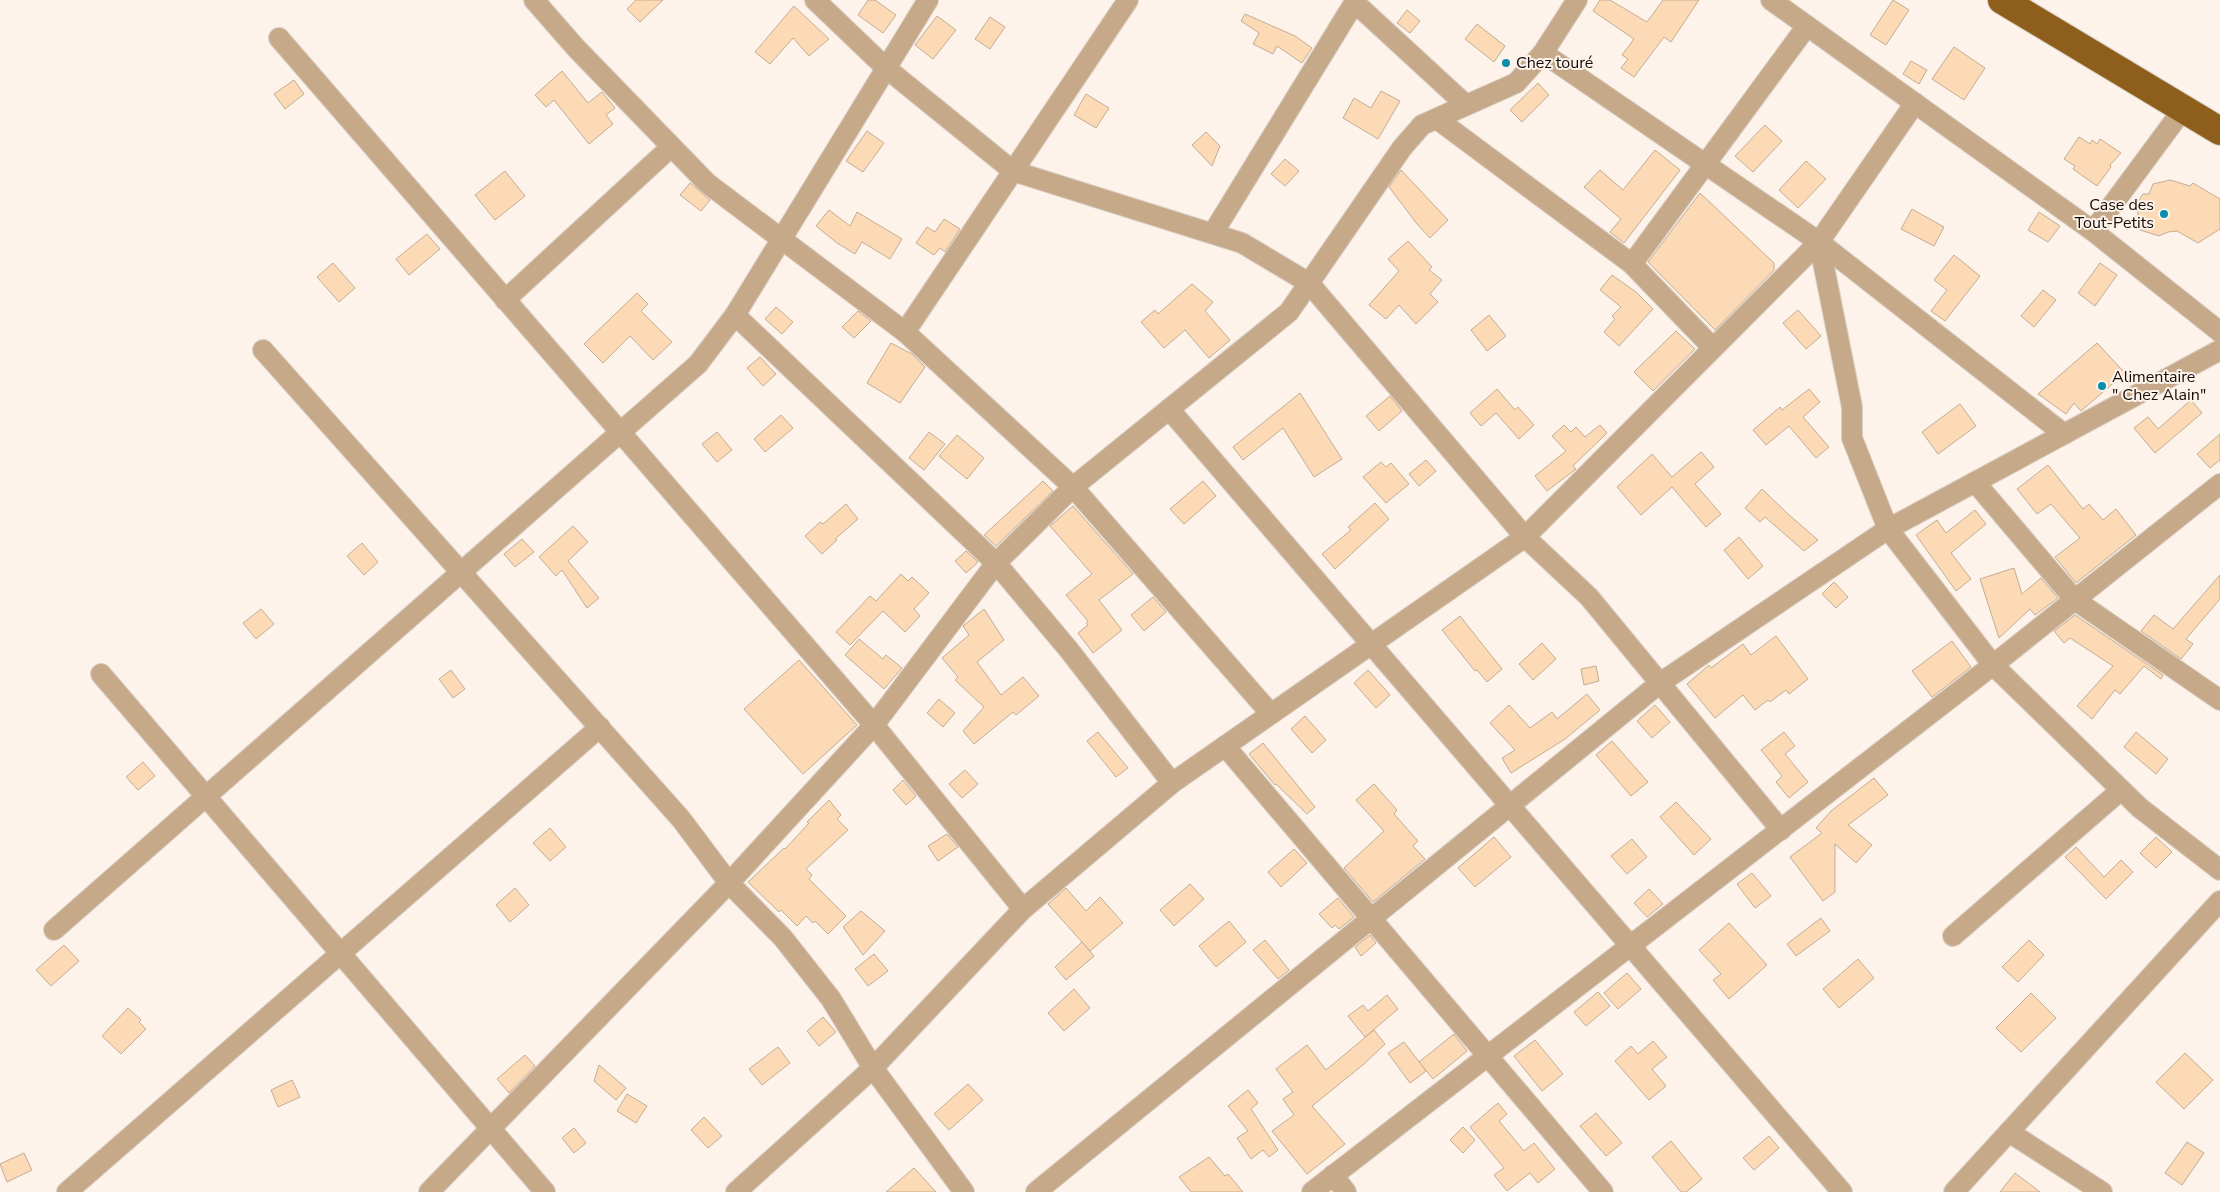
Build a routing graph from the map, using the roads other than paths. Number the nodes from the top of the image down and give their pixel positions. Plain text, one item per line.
1 (534, 0) edge
2 (815, 0) edge
3 (928, 0) edge
4 (1128, 0) edge
5 (1578, 0) edge
6 (1772, 0) edge
7 (2002, 0) edge
8 (1355, 1) edge
9 (1807, 26) junction
10 (278, 38) dead end
11 (1543, 53) junction
12 (886, 68) junction
13 (1915, 103) junction
14 (1466, 105) junction
15 (2184, 108) junction
16 (1436, 119) junction
17 (2220, 131) edge
18 (671, 147) junction
19 (1705, 164) junction
20 (1013, 171) junction
21 (2093, 231) junction
22 (1212, 233) junction
23 (780, 240) junction
24 (1818, 242) junction
25 (1632, 264) junction
26 (1309, 283) junction
27 (505, 300) junction
28 (735, 315) junction
29 (906, 332) junction
30 (2220, 332) edge
31 (1713, 348) junction
32 (263, 350) dead end
33 (2220, 350) edge
34 (1169, 409) junction
35 (620, 433) junction
36 (2064, 434) junction
37 (1975, 482) junction
38 (2220, 484) edge
39 (1073, 487) junction
40 (1888, 528) junction
41 (1525, 537) junction
42 (996, 564) junction
43 (462, 573) junction
44 (2075, 600) junction
45 (1371, 644) junction
46 (1993, 665) junction
47 (101, 674) dead end
48 (1660, 683) junction
49 (2220, 700) edge
50 (1271, 714) junction
51 (874, 726) junction
52 (600, 727) junction
53 (1225, 746) junction
54 (1172, 783) junction
55 (2121, 790) junction
56 (206, 797) junction
57 (1510, 806) junction
58 (1781, 830) junction
59 (2220, 870) edge
60 (729, 883) junction
61 (2220, 902) edge
62 (1023, 909) junction
63 (1371, 919) junction
64 (54, 930) dead end
65 (1953, 936) dead end
66 (1631, 946) junction
67 (340, 954) junction
68 (1488, 1056) junction
69 (872, 1068) junction
70 (490, 1129) junction
71 (2009, 1132) junction
72 (1333, 1175) junction
73 (67, 1192) edge
74 (429, 1192) edge
75 (545, 1192) edge
76 (736, 1192) edge
77 (964, 1192) edge
78 (1036, 1192) edge
79 (1312, 1192) edge
80 (1346, 1192) edge
81 (1603, 1192) edge
82 (1842, 1192) edge
83 (1954, 1192) edge
84 (2102, 1192) edge

1 - 18 street
2 - 12 street
3 - 12 street
4 - 20 street
5 - 11 street
6 - 9 street
7 - 15 highway
8 - 14 street
8 - 22 street
9 - 13 street
9 - 19 street
10 - 27 street
11 - 14 street
11 - 19 street
12 - 20 street
12 - 23 street
13 - 21 street
13 - 24 street
14 - 16 street
15 - 17 highway
15 - 21 street
16 - 25 street
16 - 26 street
18 - 23 street
18 - 27 street
19 - 24 street
19 - 25 street
20 - 22 street
20 - 29 street
21 - 30 street
22 - 26 street
23 - 28 street
23 - 29 street
24 - 31 street
24 - 36 street
24 - 40 street
25 - 31 street
26 - 34 street
26 - 41 street
27 - 35 street
28 - 35 street
28 - 42 street
29 - 39 street
31 - 41 street
32 - 43 street
33 - 36 street
34 - 39 street
34 - 45 street
35 - 43 street
35 - 51 street
36 - 37 street
37 - 40 street
37 - 44 street
38 - 44 street
39 - 42 street
39 - 50 street
40 - 46 street
40 - 48 street
41 - 45 street
41 - 48 street
42 - 51 street
42 - 54 street
43 - 52 street
43 - 56 street
44 - 46 street
44 - 49 street
45 - 50 street
45 - 57 street
46 - 55 street
46 - 58 street
47 - 56 street
48 - 57 street
48 - 58 street
50 - 53 street
51 - 60 street
51 - 62 street
52 - 60 street
52 - 67 street
53 - 54 street
53 - 63 street
54 - 62 street
55 - 59 street
55 - 65 street
56 - 64 street
56 - 67 street
57 - 63 street
57 - 66 street
58 - 66 street
60 - 69 street
60 - 70 street
61 - 71 street
62 - 69 street
63 - 68 street
63 - 78 street
66 - 68 street
66 - 82 street
67 - 70 street
67 - 73 street
68 - 72 street
68 - 81 street
69 - 76 street
69 - 77 street
70 - 74 street
70 - 75 street
71 - 83 street
71 - 84 street
72 - 79 street
72 - 80 street

